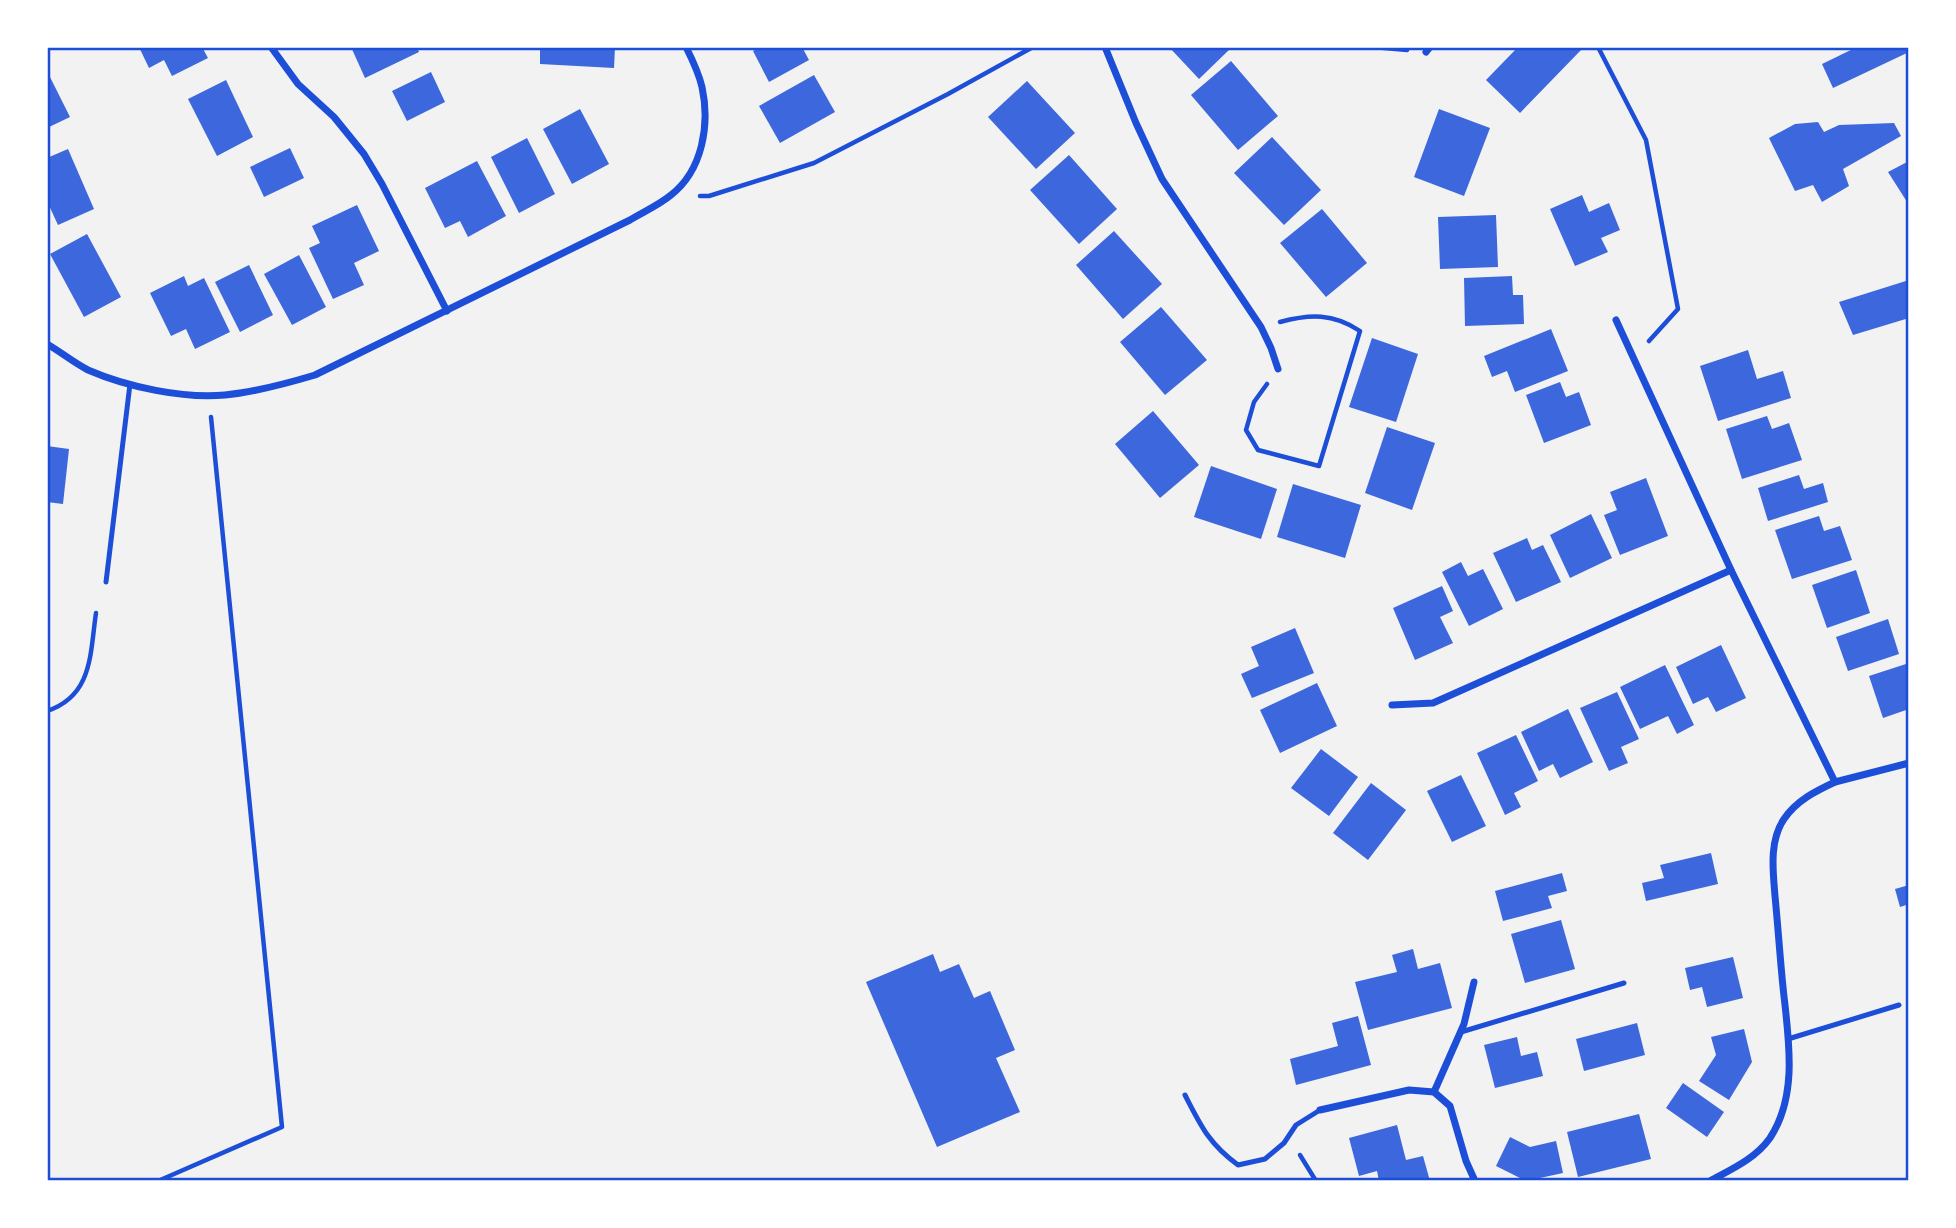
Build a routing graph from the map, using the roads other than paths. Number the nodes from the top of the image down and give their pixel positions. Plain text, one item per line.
1 (271, 47) edge
2 (686, 47) edge
3 (1105, 47) edge
4 (447, 311) junction
5 (1616, 320) dead end
6 (47, 344) edge
7 (1278, 369) road end
8 (130, 384) junction
9 (1731, 570) junction
10 (106, 582) dead end
11 (1392, 705) dead end
12 (1909, 763) edge
13 (1835, 782) junction
14 (1474, 982) dead end
15 (1624, 983) dead end
16 (1899, 1005) dead end
17 (1461, 1032) junction
18 (1788, 1039) junction
19 (1434, 1092) junction
20 (1185, 1096) dead end
21 (1320, 1110) joint
22 (1475, 1181) edge
23 (1710, 1181) edge

1 - 4 street
2 - 4 street
3 - 7 street
4 - 8 street
5 - 9 street
6 - 8 street
8 - 10 lane
9 - 11 street
9 - 13 street
12 - 13 street
13 - 18 street
14 - 17 street
15 - 17 lane
16 - 18 lane
17 - 19 street
18 - 23 street
19 - 21 street
19 - 22 street
20 - 21 lane

